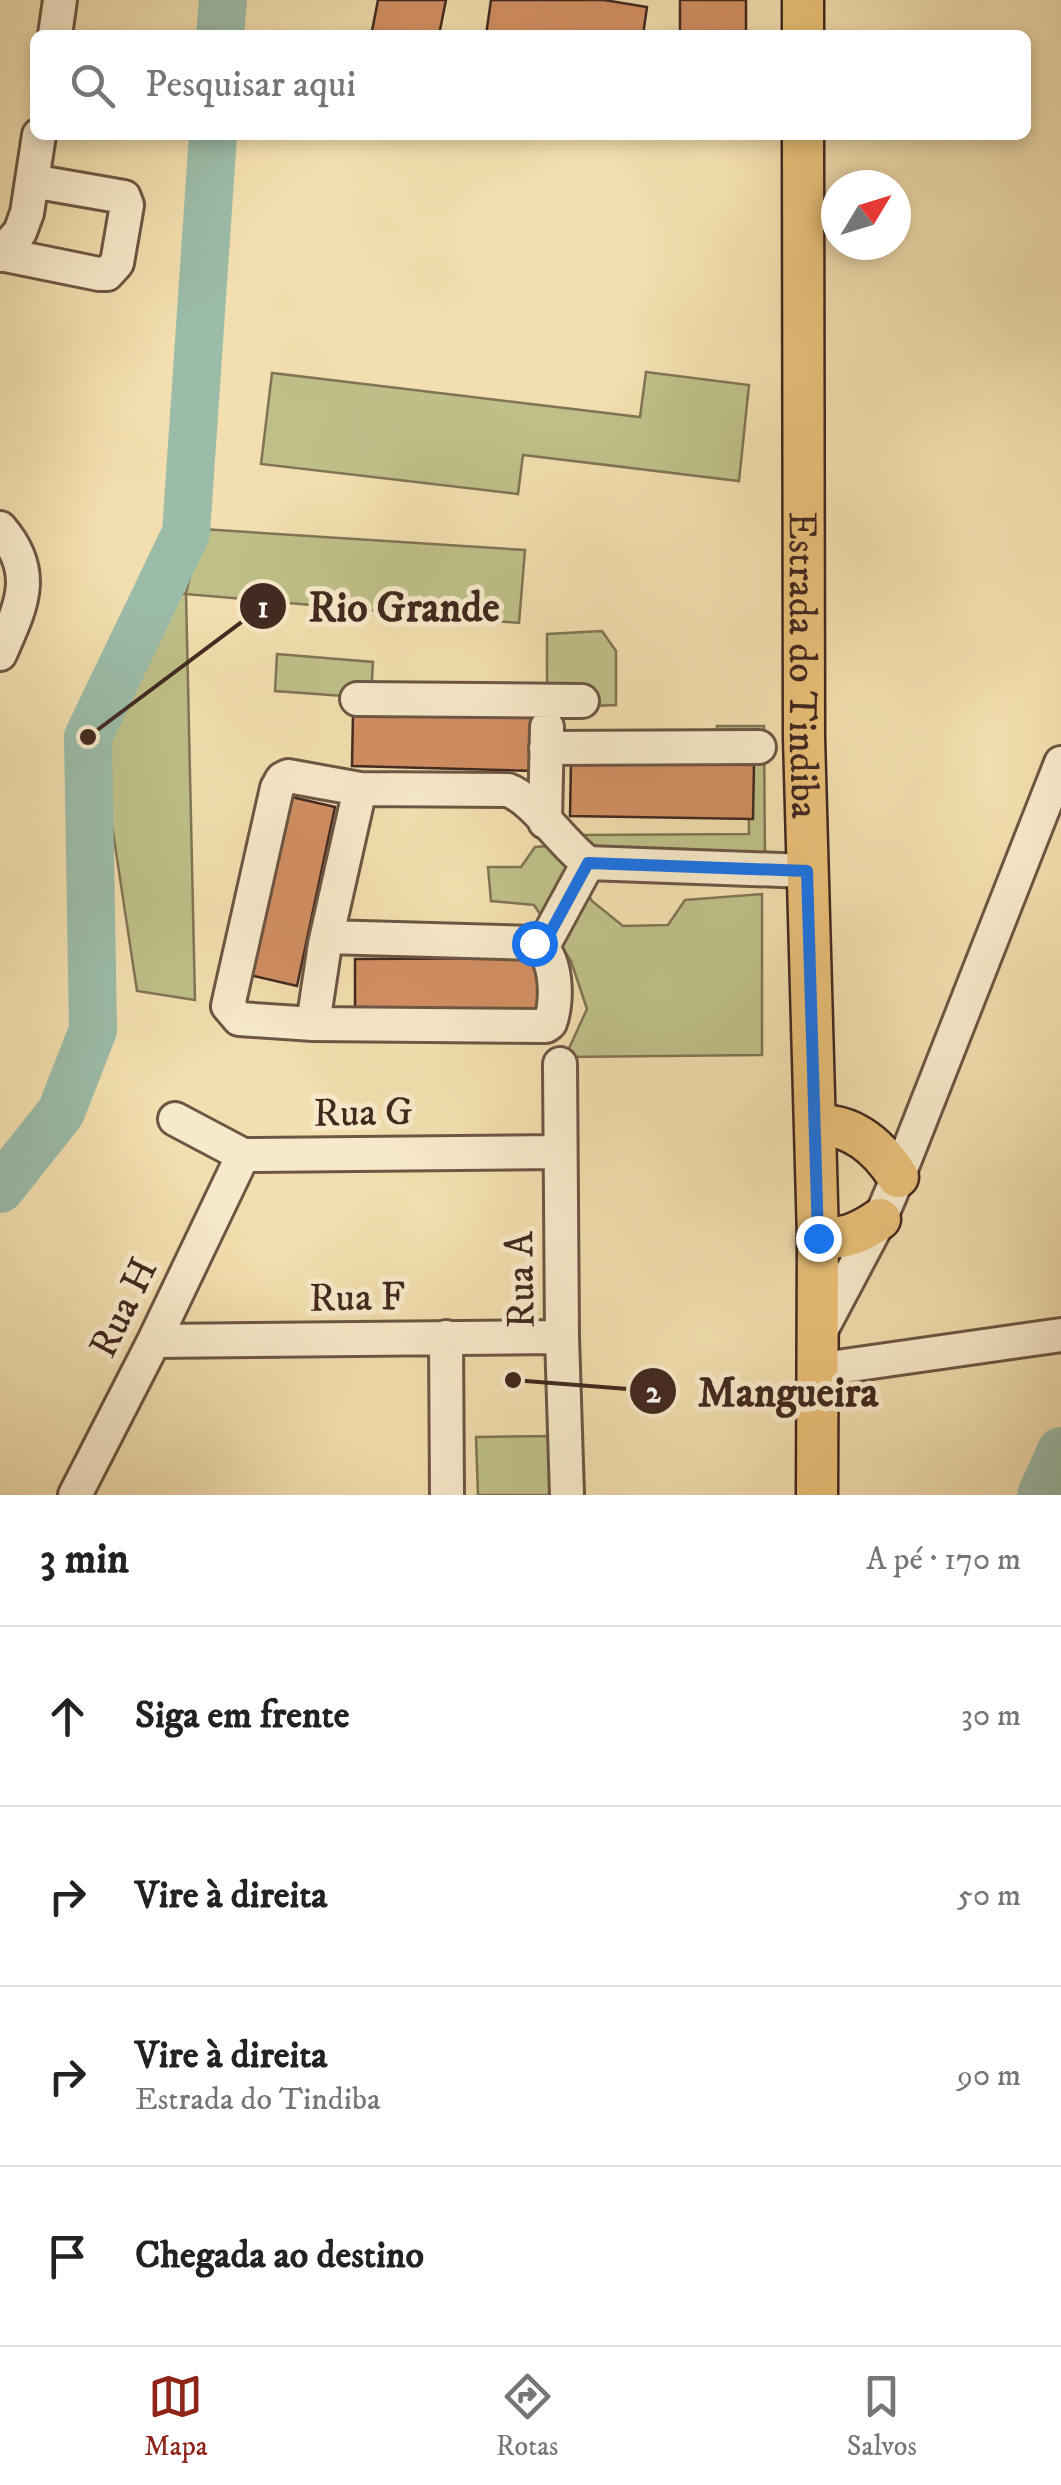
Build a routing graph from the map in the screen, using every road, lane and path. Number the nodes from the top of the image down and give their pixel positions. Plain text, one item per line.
1 (60, 0) edge
2 (803, 0) edge
3 (55, 30) edge
4 (803, 30) edge
5 (39, 140) edge
6 (803, 140) edge
7 (32, 181) junction
8 (5, 238) edge
9 (0, 528) edge
10 (0, 654) edge
11 (357, 700) dead end
12 (547, 701) junction
13 (582, 701) dead end
14 (546, 748) junction
15 (759, 748) dead end
16 (1061, 763) edge
17 (360, 788) junction
18 (545, 822) junction
19 (588, 863) junction
20 (807, 871) junction
21 (327, 937) junction
22 (543, 946) junction
23 (313, 1024) junction
24 (560, 1064) dead end
25 (175, 1119) dead end
26 (816, 1125) junction
27 (560, 1152) junction
28 (243, 1155) junction
29 (898, 1177) junction
30 (880, 1219) junction
31 (818, 1238) junction
32 (1061, 1335) edge
33 (446, 1337) junction
34 (562, 1337) junction
35 (154, 1341) junction
36 (816, 1354) junction
37 (75, 1495) edge
38 (447, 1495) edge
39 (567, 1495) edge
40 (818, 1495) edge

1 - 3 street
2 - 4 main road
5 - 7 street
6 - 20 main road, Estrada do Tindiba
7 - 8 street
7 - 8 street
9 - 10 street
11 - 12 street
12 - 13 street
12 - 14 street
14 - 15 street
14 - 18 street
16 - 29 street
17 - 18 street
17 - 21 street
17 - 23 street
18 - 19 street
19 - 20 street
19 - 22 street
20 - 26 main road, Estrada do Tindiba
21 - 22 street
21 - 23 street
22 - 23 street
24 - 27 street, Rua A
25 - 28 street, Rua G
26 - 29 main road
26 - 31 main road, Estrada do Tindiba
27 - 28 street, Rua G
27 - 34 street, Rua A
28 - 35 street, Rua H
29 - 30 street
30 - 31 main road
30 - 36 street
31 - 36 main road, Estrada do Tindiba
32 - 36 street
33 - 34 street, Rua F
33 - 35 street, Rua F
33 - 38 street
34 - 39 street, Rua A
35 - 37 street, Rua H
36 - 40 main road, Estrada do Tindiba

